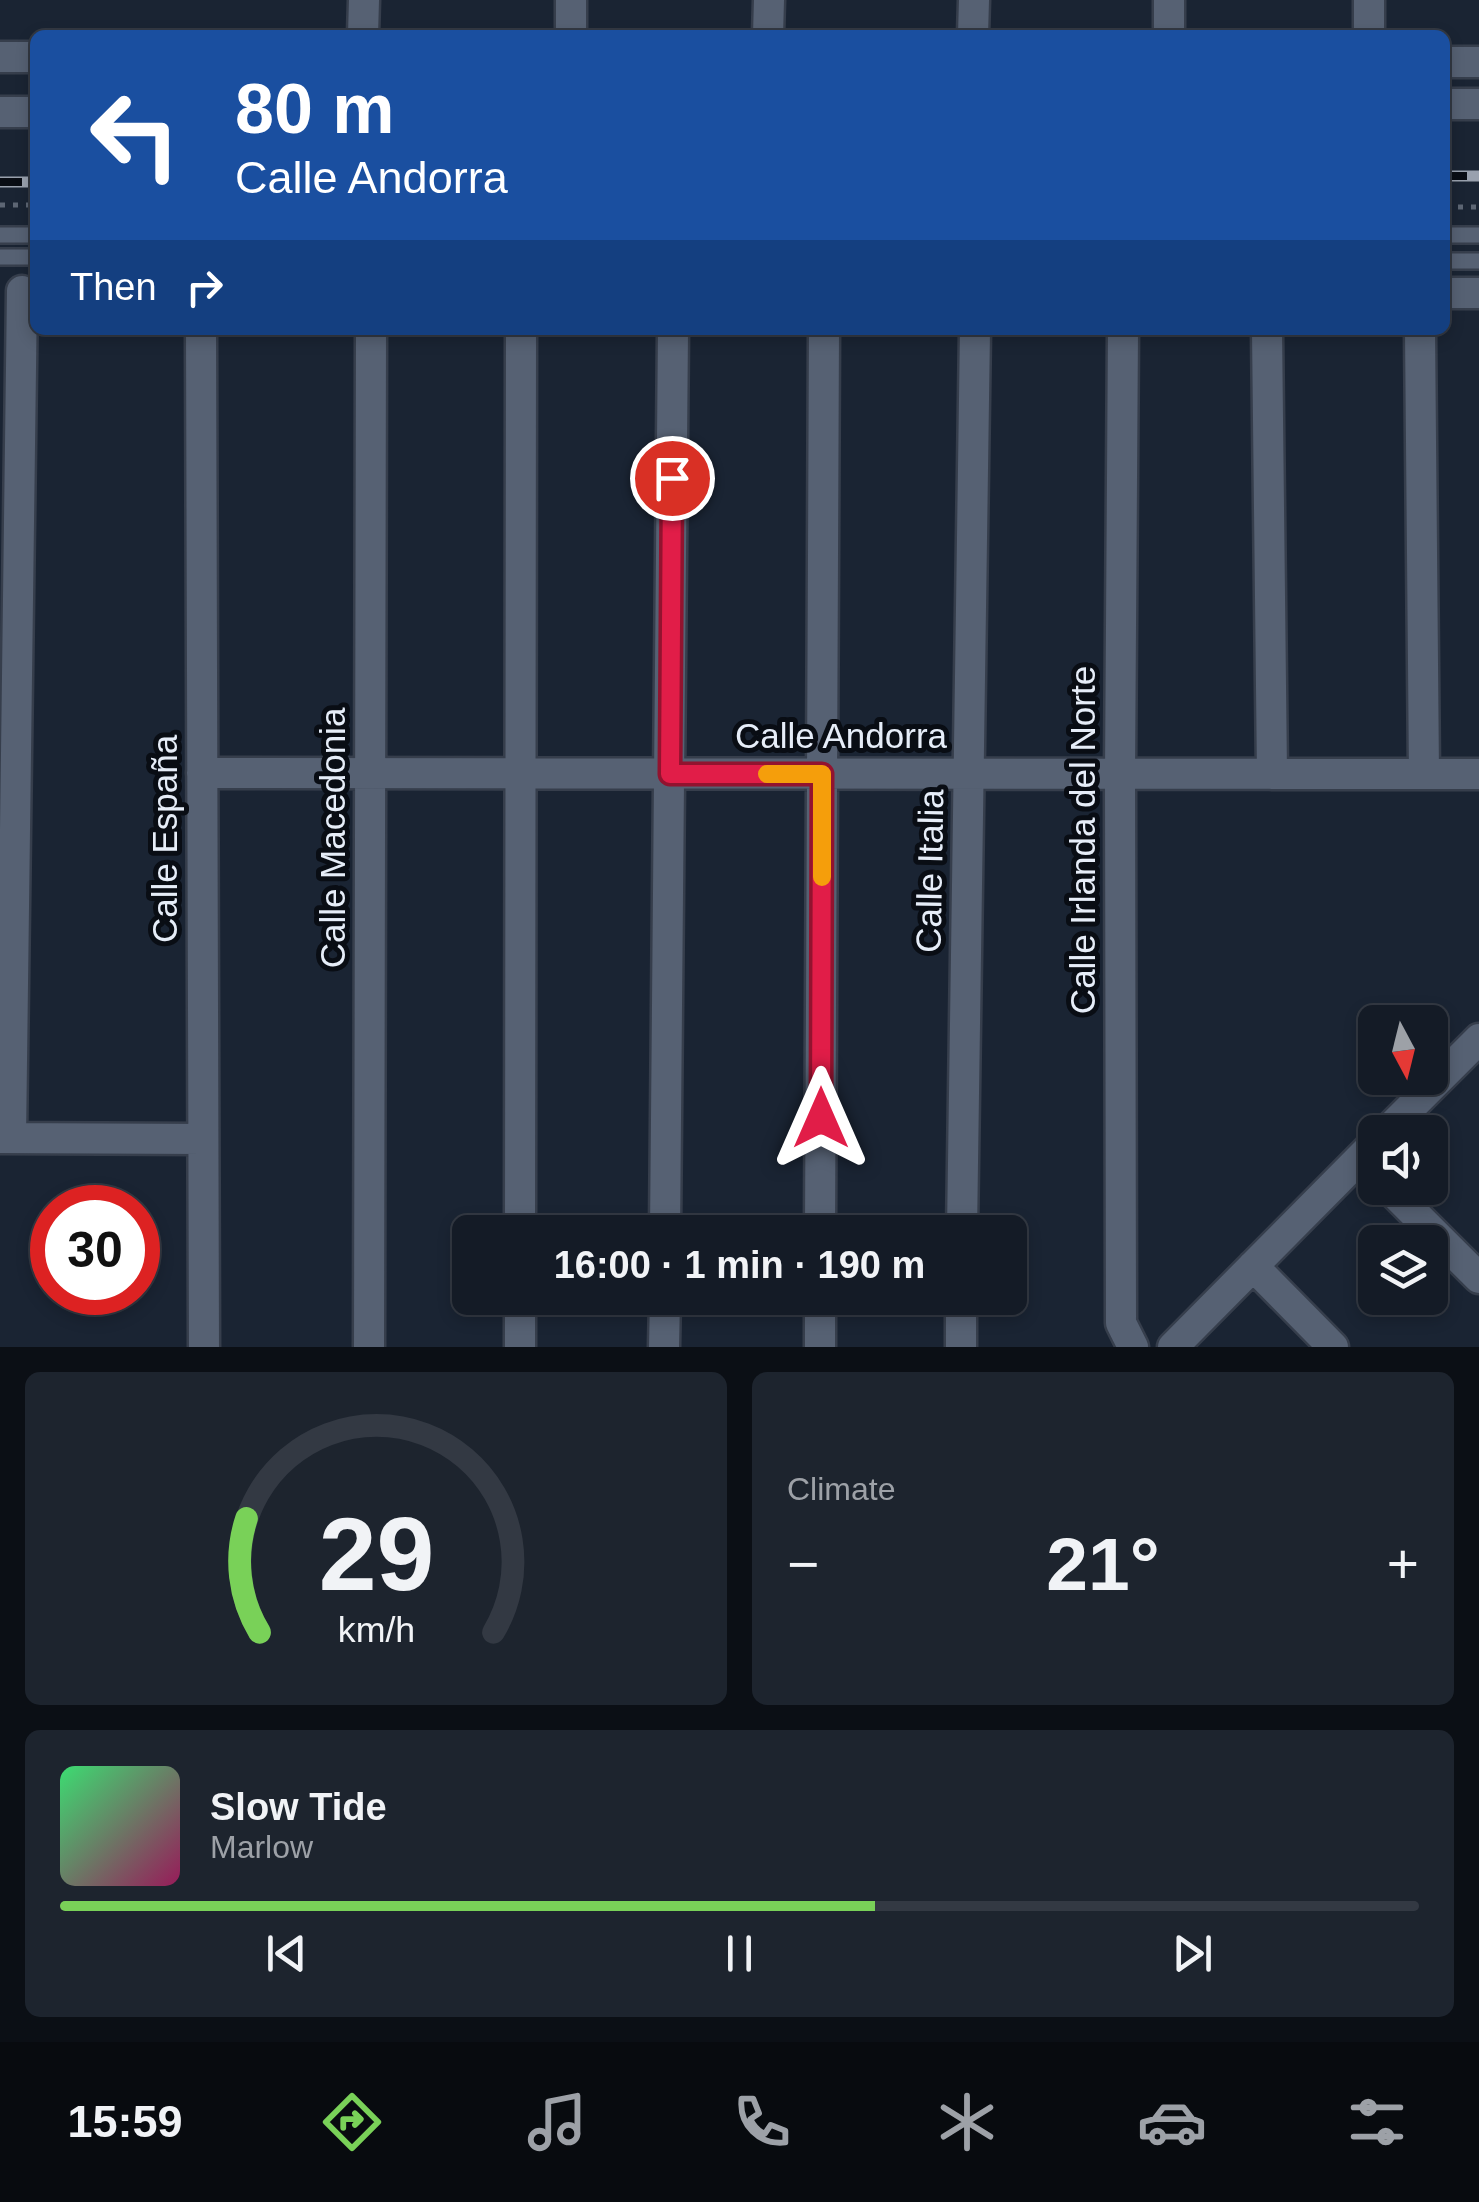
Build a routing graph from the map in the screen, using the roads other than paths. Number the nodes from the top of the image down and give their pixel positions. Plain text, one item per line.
1 (364, 0) edge
2 (571, 0) edge
3 (769, 0) edge
4 (974, 0) edge
5 (1168, 0) edge
6 (1370, 0) edge
7 (363, 30) edge
8 (571, 30) edge
9 (768, 30) edge
10 (974, 30) edge
11 (1169, 30) edge
12 (1369, 30) edge
13 (0, 56) edge
14 (30, 57) edge
15 (1450, 62) edge
16 (1479, 62) edge
17 (1450, 104) edge
18 (1479, 104) edge
19 (0, 112) edge
20 (30, 112) edge
21 (0, 235) edge
22 (30, 235) edge
23 (1450, 235) edge
24 (1479, 235) edge
25 (0, 257) edge
26 (30, 258) edge
27 (1450, 261) edge
28 (1479, 261) edge
29 (19, 291) edge
30 (1450, 293) edge
31 (1479, 293) edge
32 (201, 335) edge
33 (371, 335) edge
34 (521, 335) edge
35 (673, 335) edge
36 (824, 335) edge
37 (976, 335) edge
38 (1123, 335) edge
39 (1267, 335) edge
40 (1420, 335) edge
41 (202, 773) junction
42 (370, 773) junction
43 (521, 774) junction
44 (670, 774) junction
45 (822, 774) junction
46 (969, 774) junction
47 (1120, 774) junction
48 (1272, 774) junction
49 (1424, 774) junction
50 (1479, 774) edge
51 (1474, 1054) edge
52 (1405, 1115) edge
53 (6, 1138) edge
54 (203, 1139) junction
55 (1358, 1169) edge
56 (1406, 1205) edge
57 (520, 1215) edge
58 (666, 1215) edge
59 (820, 1215) edge
60 (962, 1215) edge
61 (1253, 1266) junction
62 (1479, 1278) edge
63 (520, 1315) edge
64 (665, 1315) edge
65 (820, 1315) edge
66 (961, 1315) edge
67 (204, 1347) edge
68 (369, 1347) edge
69 (520, 1347) edge
70 (664, 1347) edge
71 (820, 1347) edge
72 (960, 1347) edge
73 (1133, 1347) edge
74 (1173, 1347) edge
75 (1333, 1347) edge

1 - 7 street
2 - 8 street
3 - 9 street
4 - 10 street
5 - 11 street
6 - 12 street
13 - 14 street
15 - 16 street
17 - 18 street
19 - 20 street
21 - 22 lane
23 - 24 lane
25 - 26 lane
27 - 28 lane
29 - 53 street
30 - 31 street
32 - 41 street, Calle España
33 - 42 street, Calle Macedonia
34 - 43 street
35 - 44 street
36 - 45 street
37 - 46 street, Calle Italia
38 - 47 street, Calle Irlanda del Norte
39 - 48 street
40 - 49 street
41 - 42 street, Calle Andorra
41 - 54 street, Calle España
42 - 43 street, Calle Andorra
42 - 68 street, Calle Macedonia
43 - 44 street, Calle Andorra
43 - 57 street
44 - 45 street, Calle Andorra
44 - 58 street
45 - 46 street, Calle Andorra
45 - 59 street
46 - 47 street, Calle Andorra
46 - 60 street, Calle Italia
47 - 48 street, Calle Andorra
47 - 73 street, Calle Irlanda del Norte
48 - 49 street, Calle Andorra
49 - 50 street, Calle Andorra
51 - 52 street
53 - 54 street
54 - 67 street, Calle España
55 - 61 street
56 - 62 street
61 - 74 street
61 - 75 street
63 - 69 street
64 - 70 street
65 - 71 street
66 - 72 street

